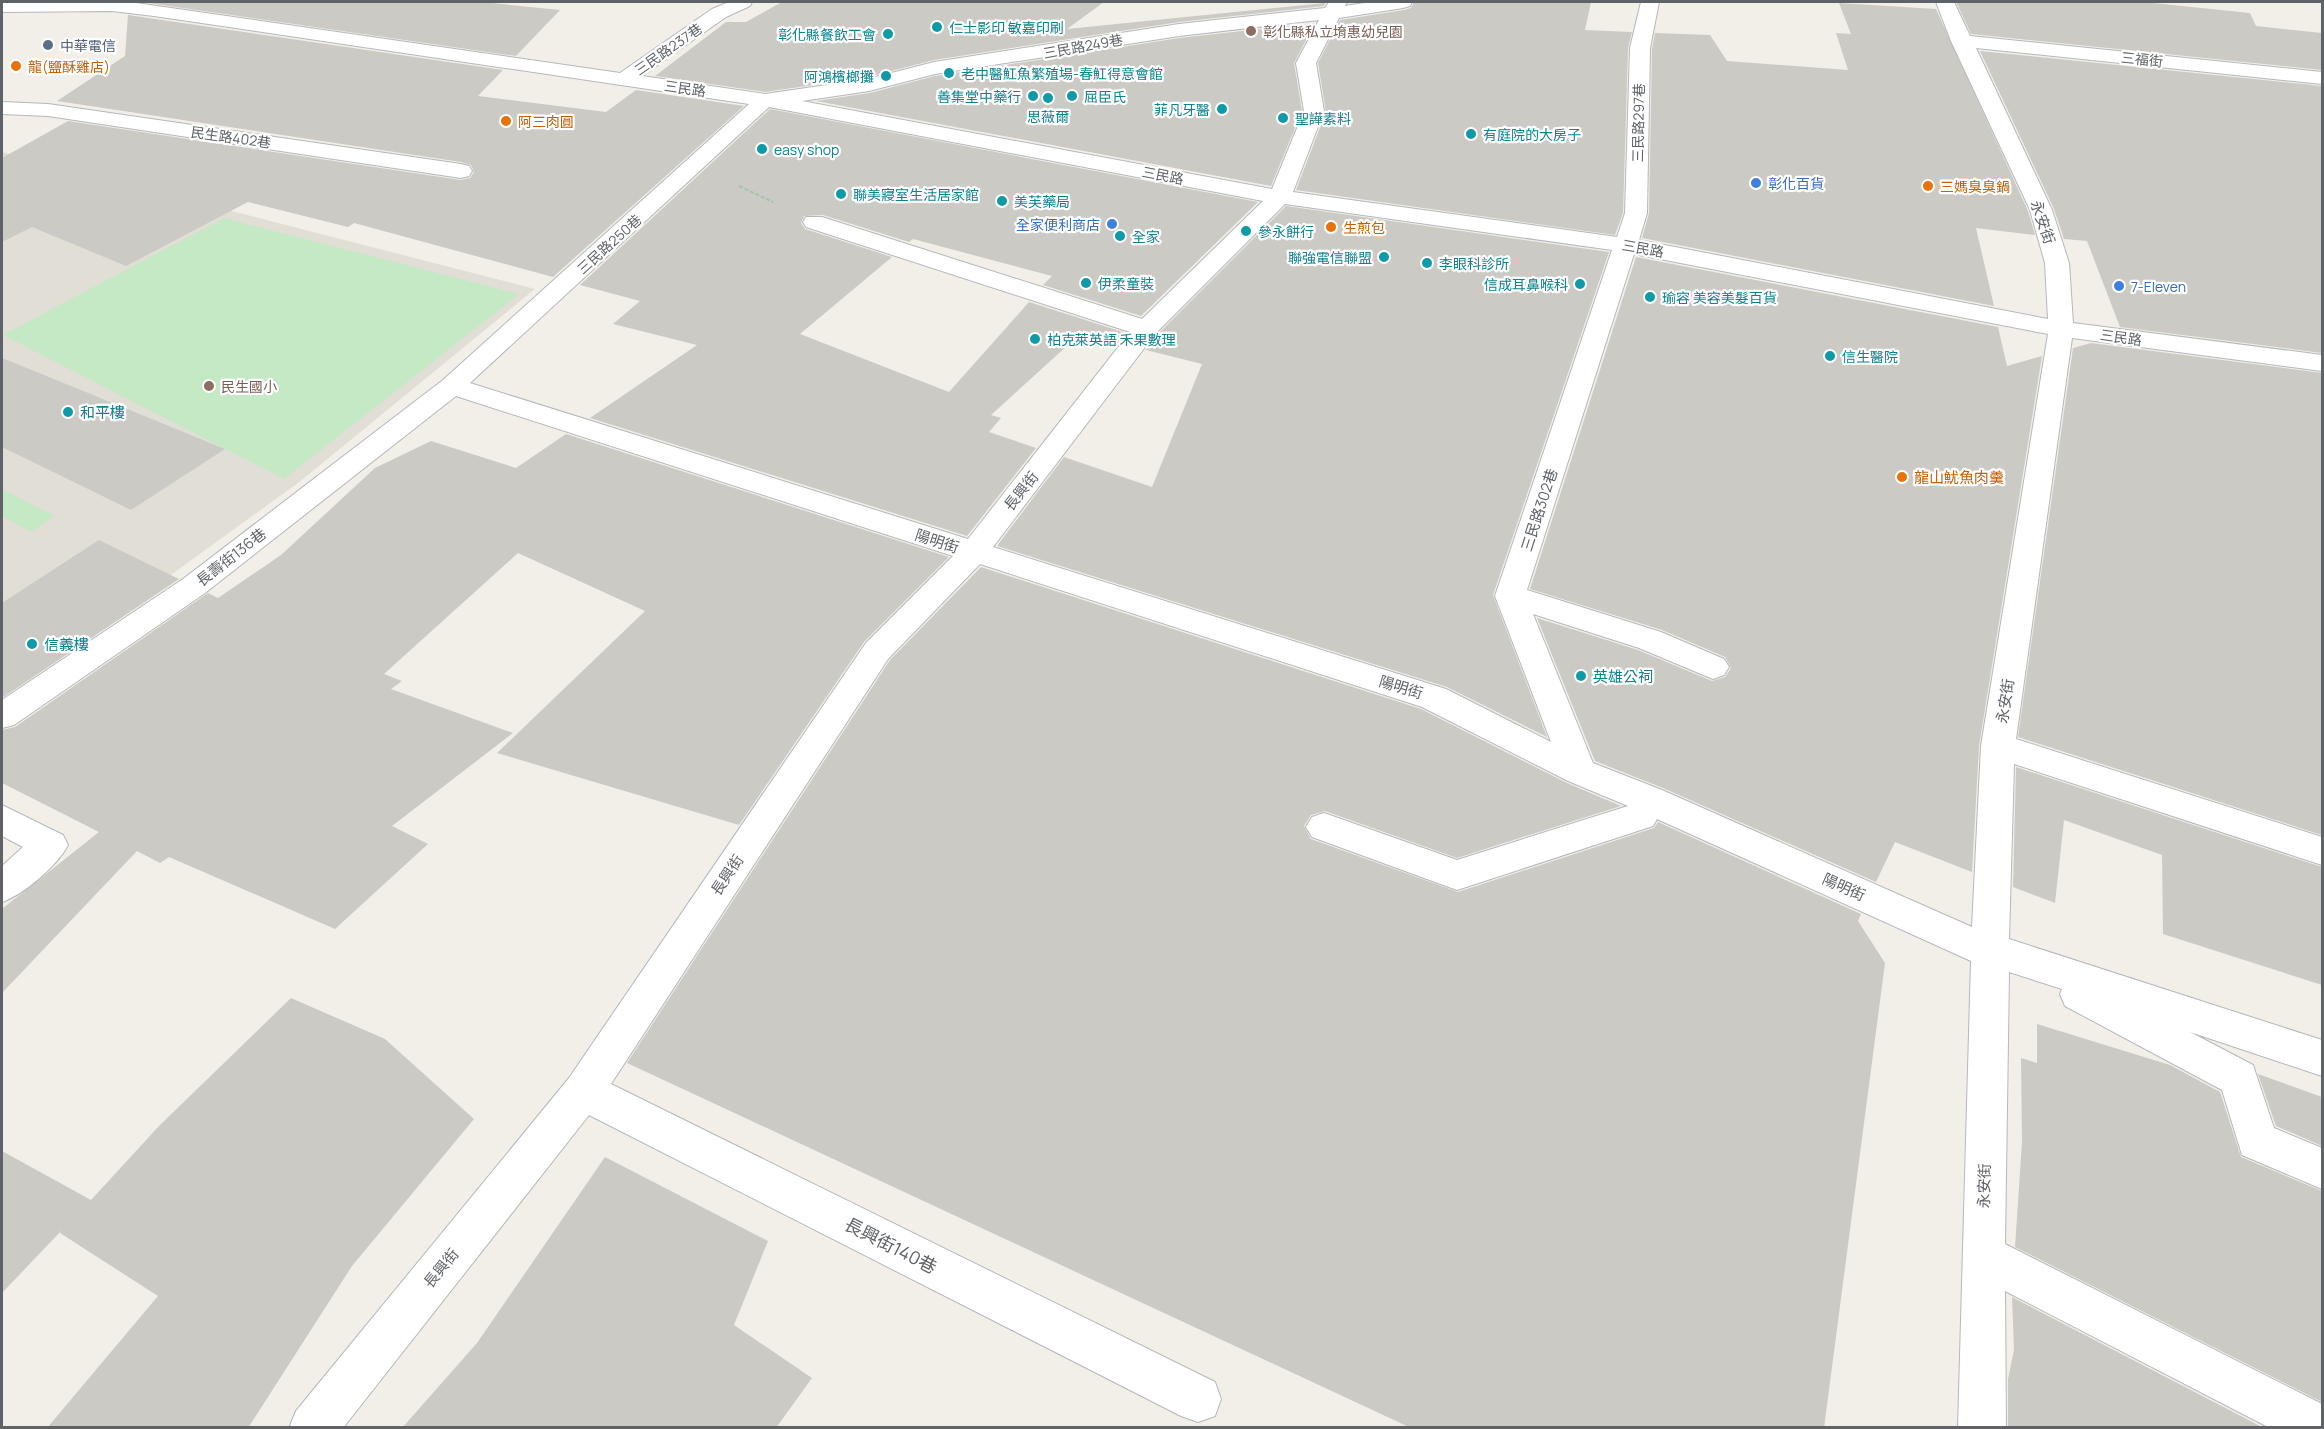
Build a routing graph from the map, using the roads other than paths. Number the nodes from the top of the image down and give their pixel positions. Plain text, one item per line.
1 (743, 2) edge
2 (1403, 2) edge
3 (1650, 2) edge
4 (1945, 2) edge
5 (106, 3) edge
6 (8, 6) edge
7 (1336, 7) edge
8 (1961, 41) junction
9 (2322, 78) edge
10 (624, 79) junction
11 (765, 100) junction
12 (2, 108) edge
13 (461, 171) dead end
14 (1280, 197) junction
15 (814, 222) road end
16 (1626, 245) junction
17 (1146, 329) junction
18 (2061, 329) junction
19 (2322, 363) edge
20 (452, 386) junction
21 (973, 553) junction
22 (1510, 596) junction
23 (1713, 667) dead end
24 (2, 716) edge
25 (1998, 746) junction
26 (1580, 772) junction
27 (1650, 800) junction
28 (2, 819) edge
29 (1324, 827) dead end
30 (2322, 850) edge
31 (2, 887) edge
32 (1995, 952) junction
33 (2322, 1058) edge
34 (583, 1091) junction
35 (2322, 1168) edge
36 (1983, 1256) junction
37 (1198, 1399) dead end
38 (313, 1428) edge
39 (1982, 1428) edge
40 (2320, 1428) edge

1 - 10 street, 三民路237巷
2 - 7 street, 三民路249巷
3 - 16 street, 三民路297巷
4 - 8 street, 永安街
5 - 6 street, 三民路
5 - 10 street, 三民路
7 - 11 street, 三民路249巷
7 - 14 street
8 - 9 street, 三福街
8 - 18 street, 永安街
10 - 11 street, 三民路
11 - 14 street, 三民路
11 - 20 street, 三民路250巷
12 - 13 street, 民生路402巷
14 - 16 street, 三民路
14 - 17 street, 長興街
15 - 17 street
16 - 18 street, 三民路
16 - 22 street, 三民路302巷
17 - 21 street, 長興街
18 - 19 street, 三民路
18 - 25 street, 永安街
20 - 21 street, 陽明街
20 - 24 street, 長壽街136巷
21 - 26 street, 陽明街
21 - 34 street, 長興街
22 - 23 street
22 - 26 street
25 - 30 street
25 - 32 street, 永安街
26 - 27 street, 陽明街
27 - 29 street
27 - 32 street, 陽明街
28 - 31 street
32 - 33 street, 陽明街
32 - 35 street
32 - 36 street, 永安街
34 - 37 street, 長興街140巷
34 - 38 street, 長興街
36 - 39 street, 永安街
36 - 40 street

